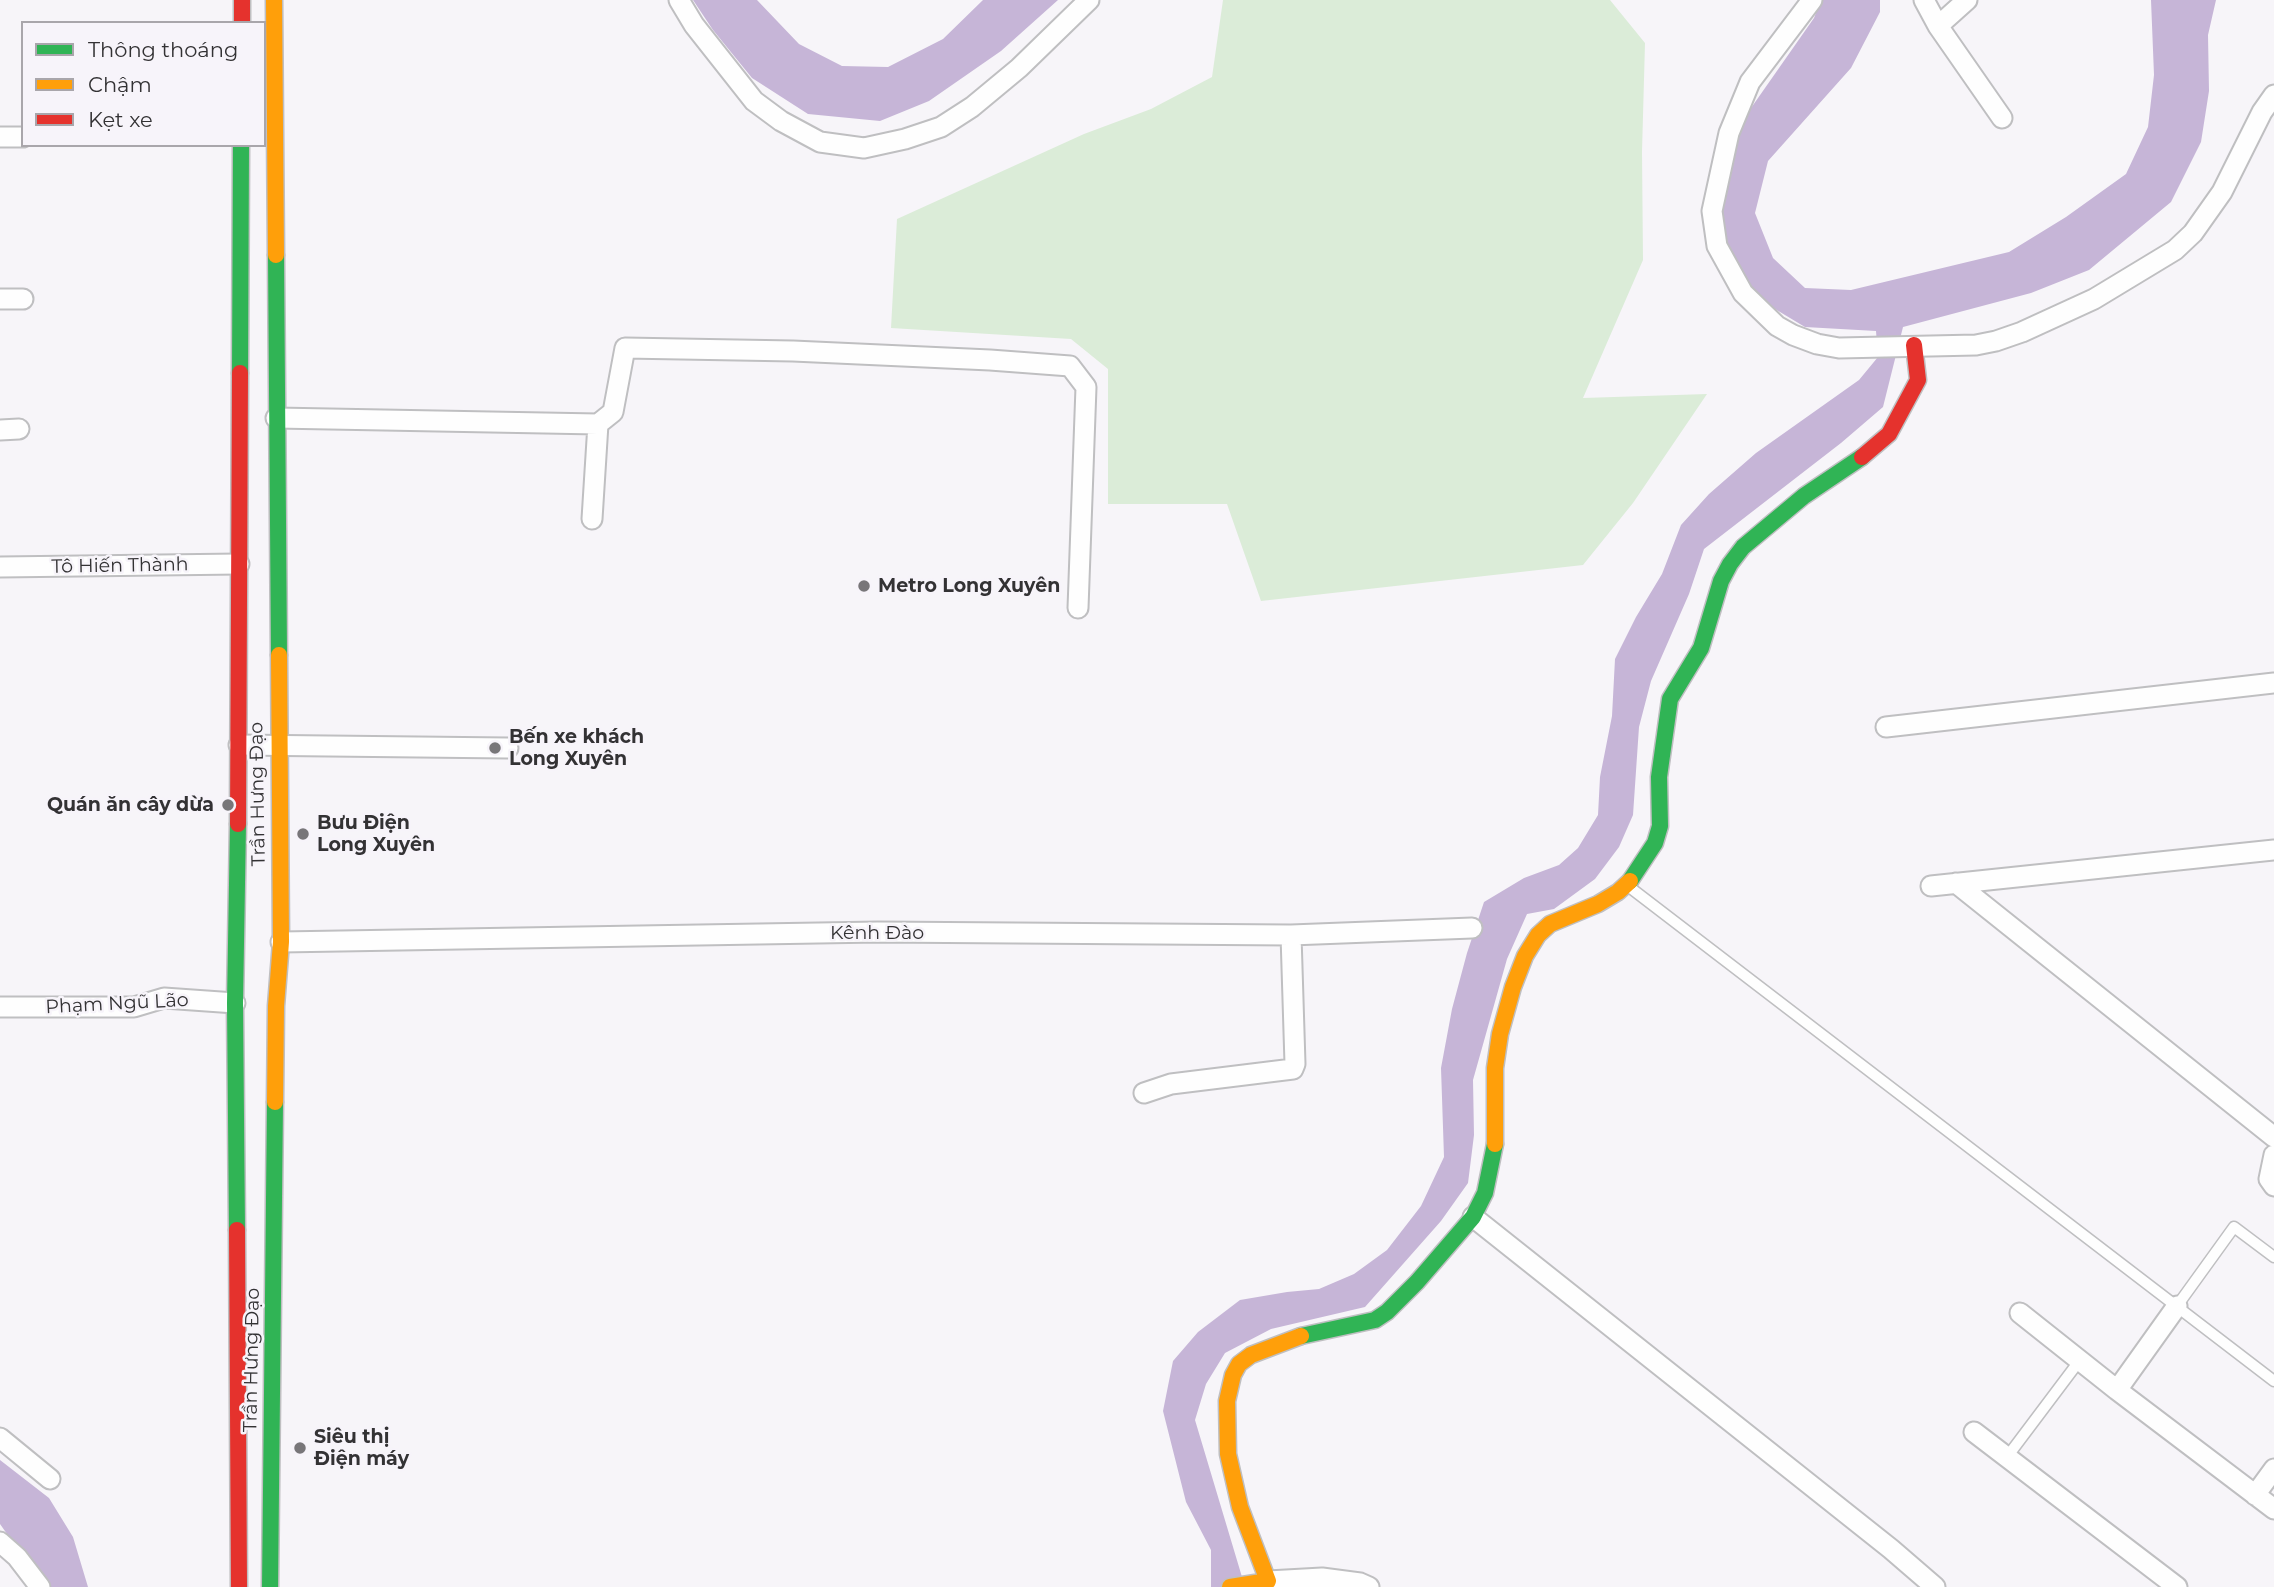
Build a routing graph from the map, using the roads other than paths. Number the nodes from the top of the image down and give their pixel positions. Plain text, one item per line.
1 (242, 0) edge
2 (274, 0) edge
3 (679, 0) edge
4 (1089, 0) edge
5 (1812, 0) edge
6 (1924, 0) edge
7 (1968, 0) edge
8 (242, 21) edge
9 (1938, 26) junction
10 (2274, 95) edge
11 (2002, 118) dead end
12 (0, 136) edge
13 (21, 137) edge
14 (241, 147) edge
15 (0, 299) edge
16 (23, 299) dead end
17 (1911, 346) junction
18 (276, 418) junction
19 (598, 424) junction
20 (592, 519) dead end
21 (239, 564) junction
22 (0, 567) edge
23 (1078, 608) dead end
24 (2274, 683) edge
25 (1886, 727) dead end
26 (278, 744) junction
27 (239, 745) junction
28 (508, 748) dead end
29 (2274, 849) edge
30 (1956, 883) junction
31 (1628, 885) junction
32 (1931, 886) dead end
33 (1472, 928) dead end
34 (1291, 935) junction
35 (281, 942) junction
36 (256, 1004) junction
37 (0, 1007) edge
38 (1144, 1093) dead end
39 (2274, 1137) edge
40 (2274, 1155) edge
41 (2274, 1186) edge
42 (1473, 1217) junction
43 (2274, 1257) edge
44 (2177, 1306) junction
45 (2021, 1313) dead end
46 (2080, 1360) junction
47 (2274, 1381) edge
48 (2117, 1390) junction
49 (1974, 1432) dead end
50 (0, 1438) edge
51 (2007, 1457) junction
52 (2274, 1469) edge
53 (50, 1479) dead end
54 (2255, 1495) junction
55 (2274, 1509) edge
56 (0, 1542) edge
57 (1261, 1581) junction
58 (40, 1587) edge
59 (239, 1587) edge
60 (270, 1587) edge
61 (1230, 1587) edge
62 (1369, 1587) edge
63 (1935, 1587) edge
64 (2177, 1587) edge

1 - 8 main road
2 - 18 main road, Trần Hưng Đạo
3 - 4 street
5 - 17 street
6 - 9 street
7 - 9 street
9 - 11 street
10 - 17 street
12 - 13 street
14 - 21 main road, Trần Hưng Đạo
15 - 16 street
17 - 31 main road
18 - 19 street
18 - 26 main road, Trần Hưng Đạo
19 - 20 street
19 - 23 street
21 - 22 street, Tô Hiến Thành
21 - 27 main road, Trần Hưng Đạo
24 - 25 street
26 - 27 street
26 - 28 street
26 - 35 main road, Trần Hưng Đạo
27 - 36 main road, Trần Hưng Đạo
29 - 30 street
30 - 32 street
30 - 39 street
31 - 42 main road
31 - 44 lane
33 - 34 street, Kênh Đào
34 - 35 street, Kênh Đào
34 - 38 street
35 - 36 main road, Trần Hưng Đạo
36 - 37 street, Phạm Ngũ Lão
36 - 59 main road, Trần Hưng Đạo
36 - 60 main road, Trần Hưng Đạo
40 - 41 street
42 - 57 main road
42 - 63 street
43 - 44 lane
44 - 47 lane
44 - 48 street
45 - 46 street
46 - 48 street
46 - 51 lane
48 - 54 street
49 - 51 street
50 - 53 street
51 - 64 street
52 - 54 street
54 - 55 street
56 - 58 street
57 - 61 main road
57 - 62 street

